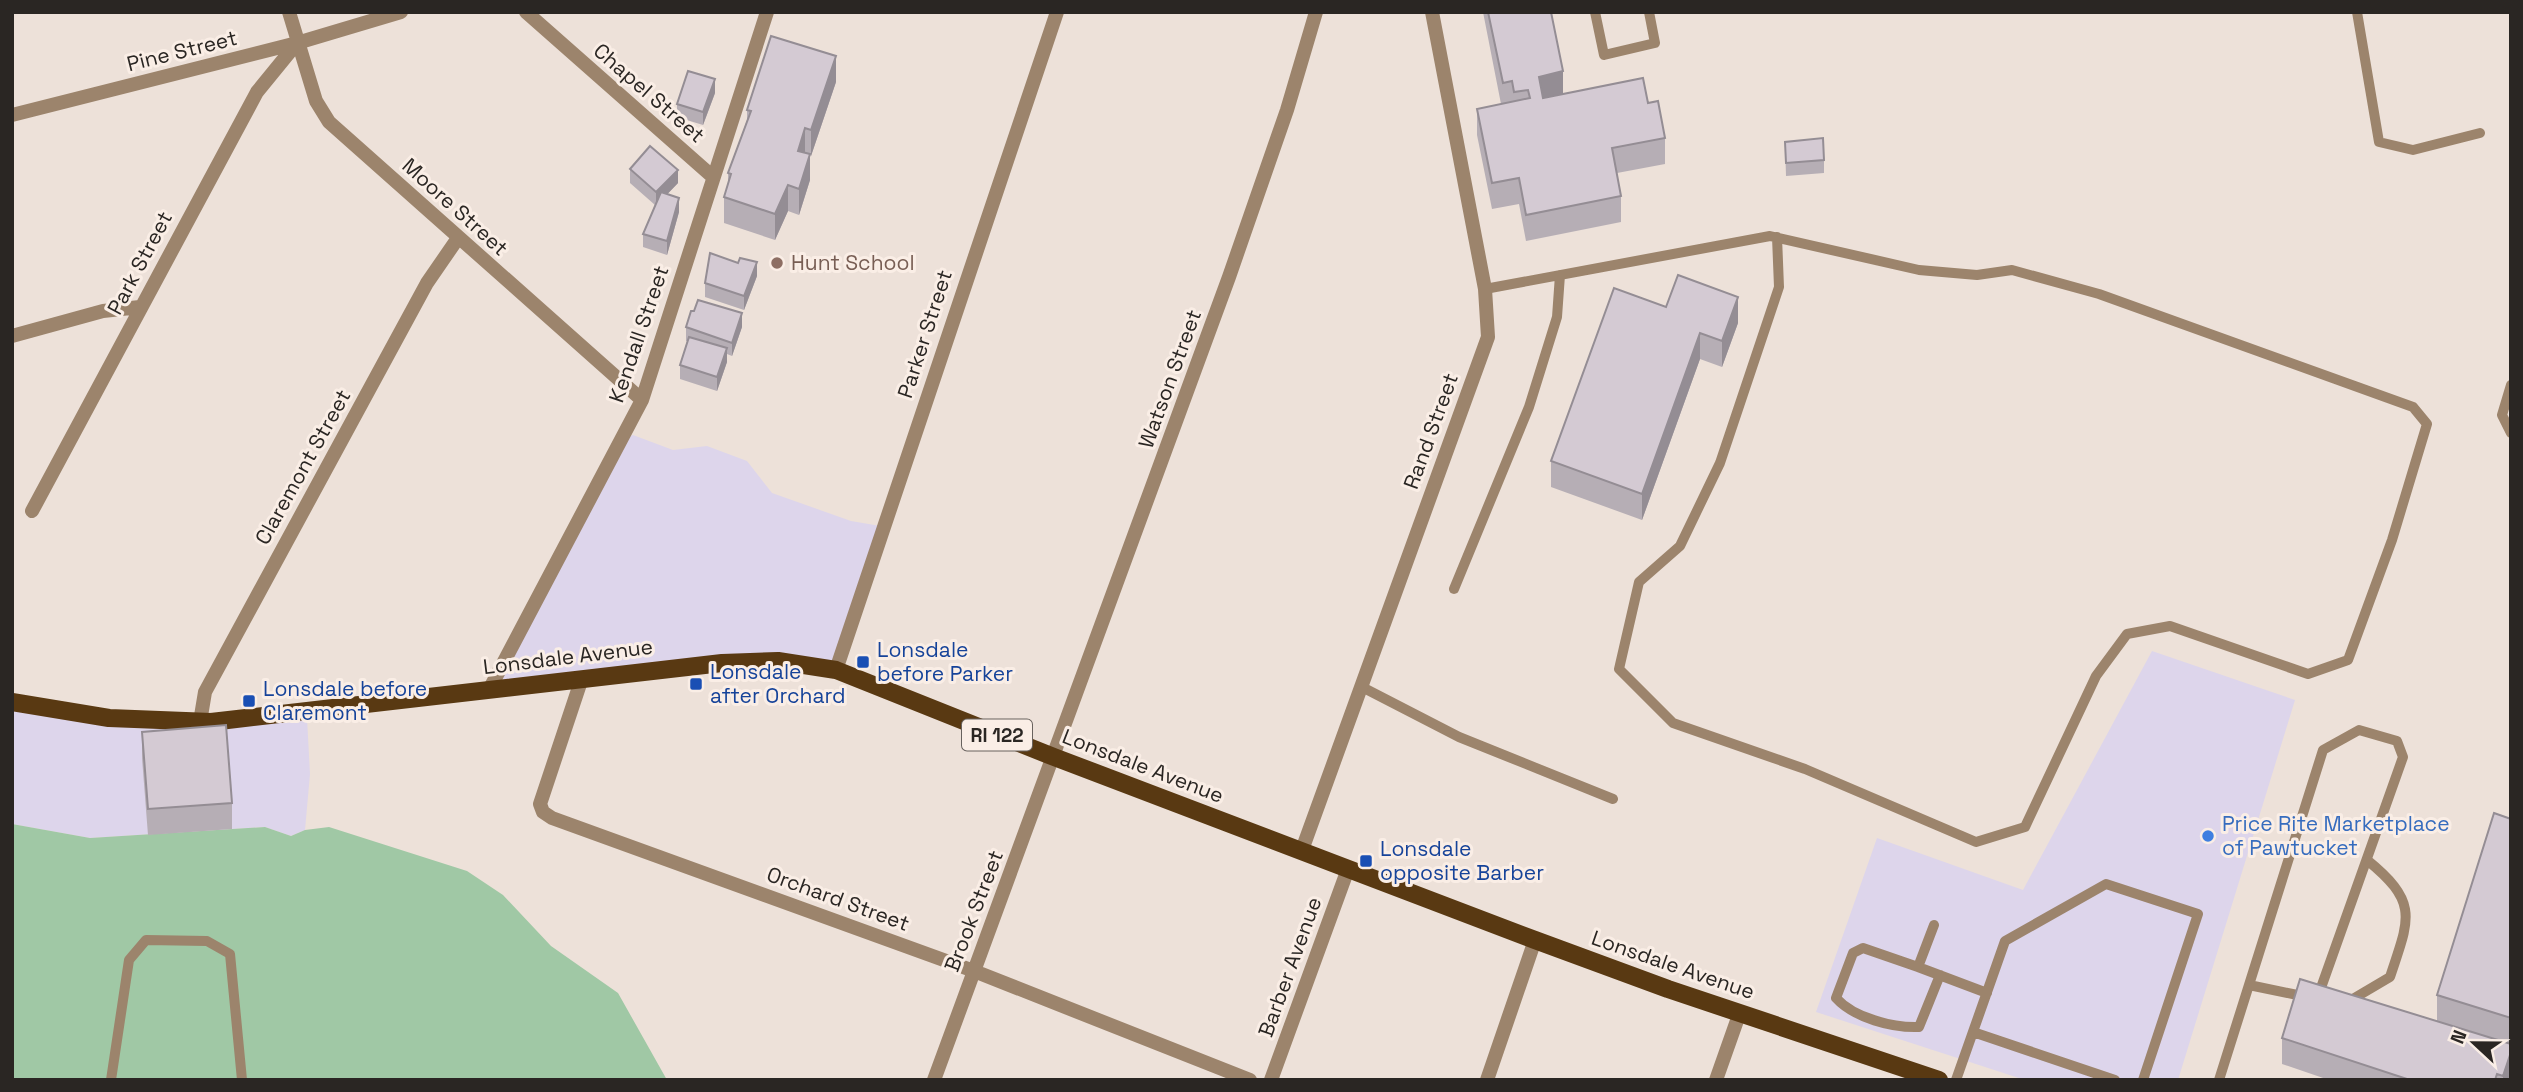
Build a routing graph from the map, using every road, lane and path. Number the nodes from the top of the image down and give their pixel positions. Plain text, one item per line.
1 (289, 12) edge
2 (401, 12) edge
3 (526, 12) edge
4 (767, 12) edge
5 (1057, 12) edge
6 (1316, 12) edge
7 (1432, 12) edge
8 (1595, 12) edge
9 (1649, 12) edge
10 (2357, 12) edge
11 (297, 43) junction
12 (12, 115) edge
13 (2480, 133) dead end
14 (713, 177) junction
15 (1777, 237) junction
16 (458, 238) junction
17 (1560, 275) junction
18 (1485, 289) junction
19 (140, 307) junction
20 (12, 336) edge
21 (2511, 385) edge
22 (642, 400) junction
23 (2511, 433) edge
24 (32, 511) dead end
25 (1454, 589) dead end
26 (836, 670) junction
27 (582, 678) junction
28 (1360, 686) junction
29 (489, 690) junction
30 (12, 702) edge
31 (200, 722) junction
32 (1054, 757) junction
33 (1613, 799) dead end
34 (1302, 850) junction
35 (2367, 860) junction
36 (1348, 869) junction
37 (1934, 925) dead end
38 (1535, 940) junction
39 (1918, 967) junction
40 (974, 971) junction
41 (1940, 975) junction
42 (2249, 985) junction
43 (1987, 993) junction
44 (2328, 1003) junction
45 (1740, 1012) junction
46 (1973, 1032) junction
47 (1904, 1074) edge
48 (111, 1080) edge
49 (242, 1080) edge
50 (934, 1080) edge
51 (1250, 1080) edge
52 (1271, 1080) edge
53 (1488, 1080) edge
54 (1716, 1080) edge
55 (1939, 1080) edge
56 (1956, 1080) edge
57 (2115, 1080) edge
58 (2143, 1080) edge
59 (2219, 1080) edge

1 - 11 street, Moore Street
2 - 11 street, Pine Street
3 - 14 street, Chapel Street
4 - 14 street, Kendall Street
5 - 26 street, Parker Street
6 - 32 street, Watson Street
7 - 18 street, Rand Street
8 - 9 lane
10 - 13 lane
11 - 12 street, Pine Street
11 - 16 street, Moore Street
11 - 19 street, Park Street
14 - 22 street, Kendall Street
15 - 15 lane
15 - 17 lane
16 - 22 street, Moore Street
16 - 31 street, Claremont Street
17 - 18 lane
17 - 25 lane
18 - 28 street, Rand Street
19 - 20 street
19 - 24 street, Park Street
21 - 23 lane
22 - 29 street, Kendall Street
26 - 27 main road, Lonsdale Avenue / RI 122
26 - 32 main road, Lonsdale Avenue / RI 122
27 - 29 main road, Lonsdale Avenue / RI 122
27 - 40 street, Orchard Street
28 - 33 lane
28 - 34 street, Rand Street
29 - 31 main road, Lonsdale Avenue / RI 122
30 - 31 main road, Lonsdale Avenue / RI 122
32 - 34 main road, Lonsdale Avenue / RI 122
32 - 40 street, Brook Street
34 - 36 main road, Lonsdale Avenue / RI 122
35 - 42 lane
35 - 44 lane
35 - 44 lane
36 - 38 main road, Lonsdale Avenue / RI 122
36 - 52 street, Barber Avenue
37 - 39 lane
38 - 45 main road, Lonsdale Avenue / RI 122
38 - 53 street
39 - 41 lane
39 - 41 lane
40 - 50 street, Brook Street
40 - 51 street, Orchard Street
41 - 43 lane
42 - 44 lane
42 - 59 lane
43 - 46 lane
43 - 58 lane
45 - 47 main road, Lonsdale Avenue / RI 122
45 - 54 street
46 - 56 lane
46 - 57 lane
47 - 55 main road, Lonsdale Avenue / RI 122
48 - 49 lane

